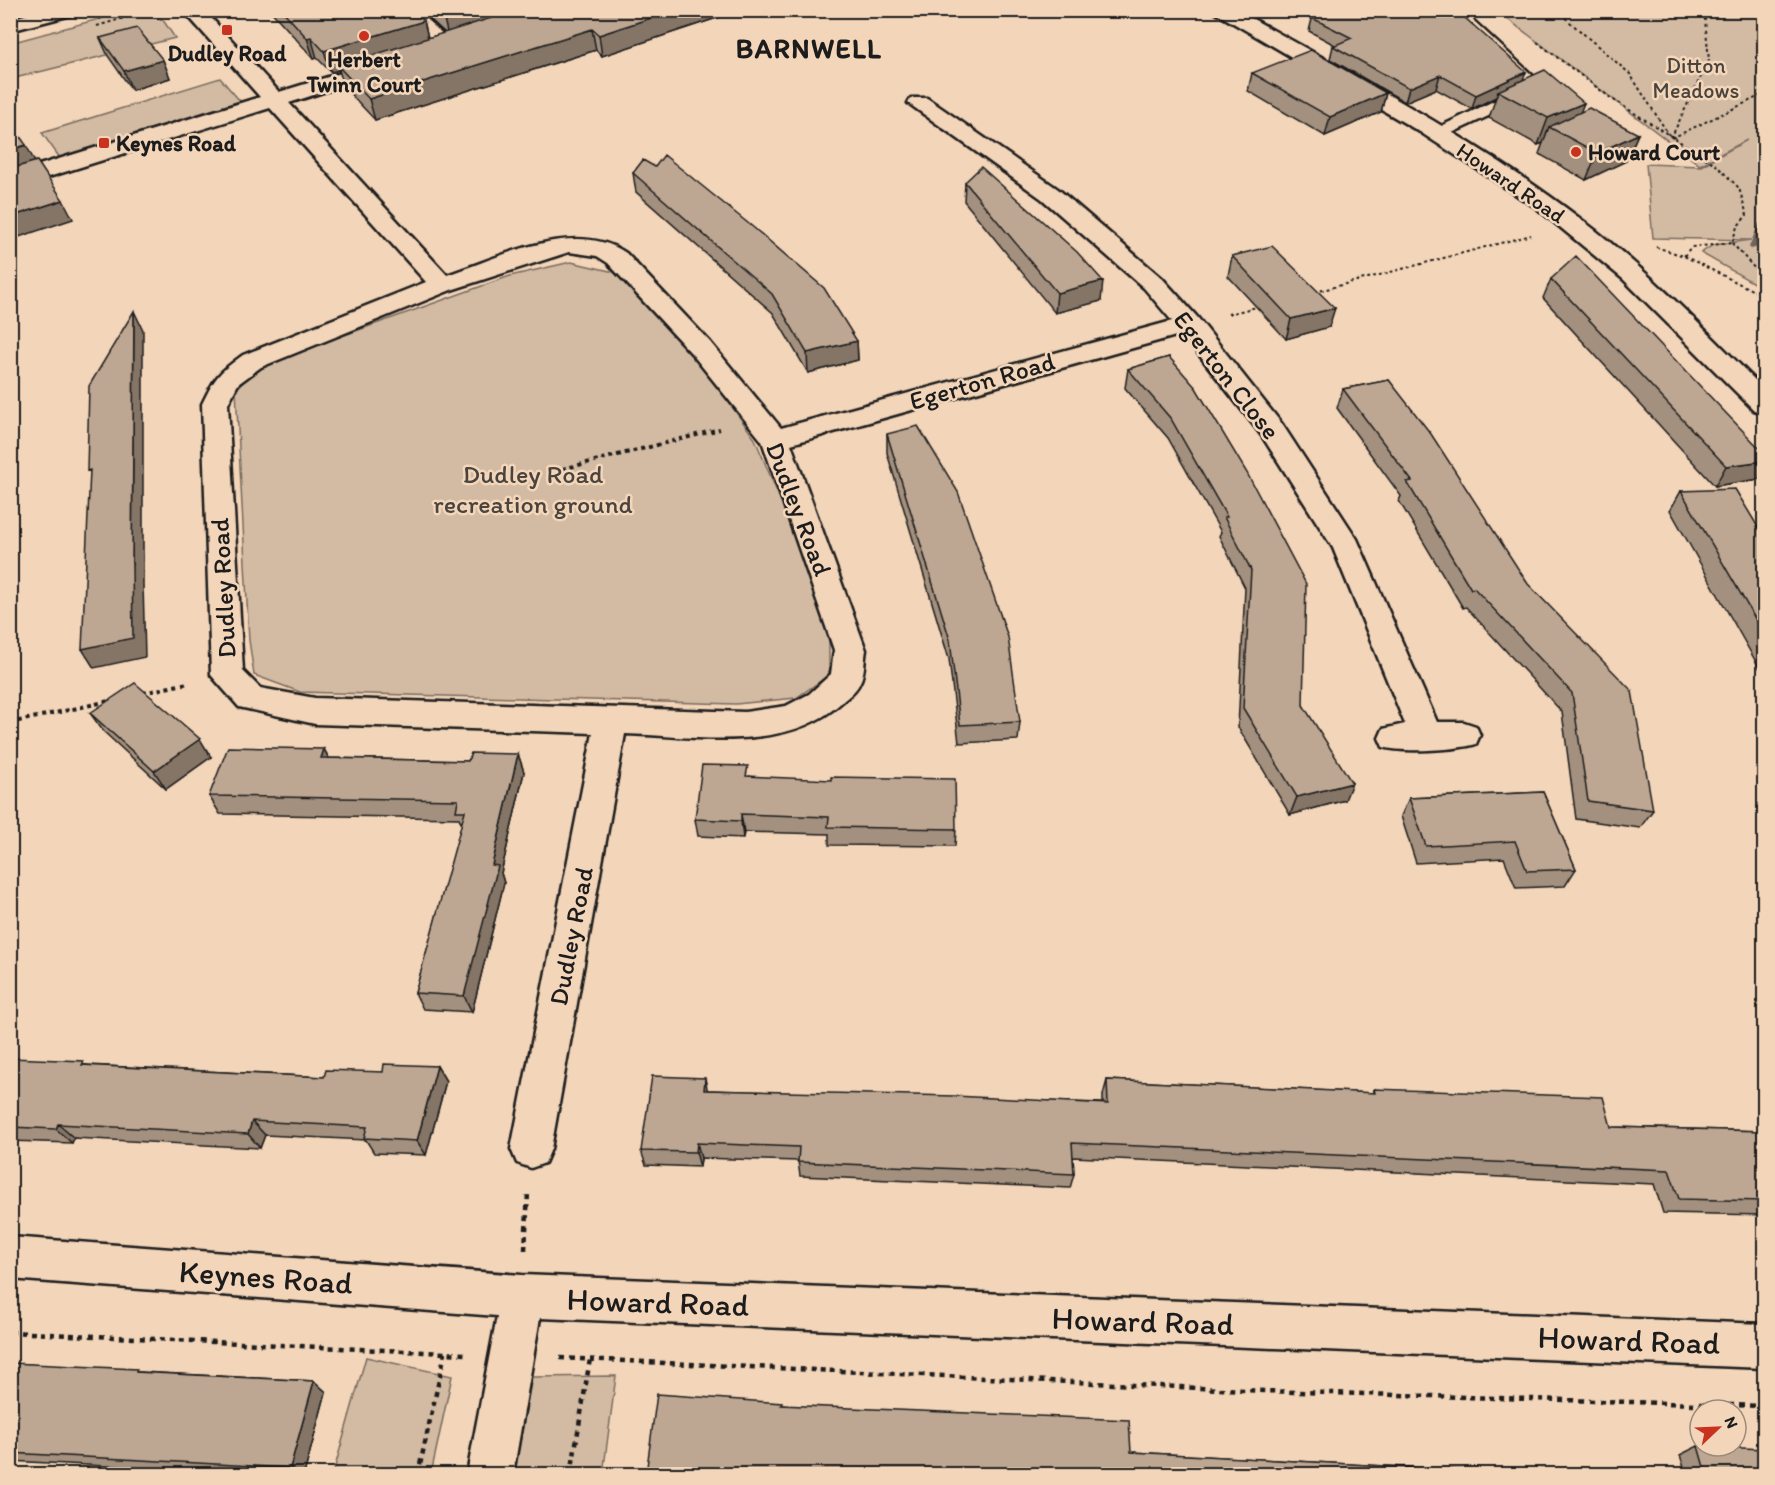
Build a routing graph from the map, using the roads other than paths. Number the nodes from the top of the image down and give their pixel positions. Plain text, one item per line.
1 (68, 10) edge
2 (193, 10) edge
3 (405, 10) edge
4 (1221, 10) edge
5 (1452, 10) edge
6 (10, 25) edge
7 (458, 43) joint
8 (428, 52) edge
9 (408, 58) edge
10 (272, 100) junction
11 (919, 103) dead end
12 (1439, 134) junction
13 (10, 182) edge
14 (442, 285) junction
15 (1189, 324) junction
16 (1764, 404) edge
17 (767, 429) junction
18 (611, 722) junction
19 (1464, 735) dead end
20 (531, 1149) road end
21 (10, 1258) edge
22 (522, 1296) junction
23 (1764, 1346) edge
24 (490, 1474) edge

1 - 6 street
2 - 10 street
3 - 7 lane
4 - 12 street, Howard Road
5 - 12 lane
7 - 8 street
9 - 10 street
10 - 13 street
10 - 14 street
11 - 15 street, Egerton Close
12 - 16 street, Howard Road
14 - 17 street, Dudley Road
14 - 18 street, Dudley Road
15 - 17 street, Egerton Road
15 - 19 street, Egerton Close
17 - 18 street, Dudley Road
18 - 20 street, Dudley Road
21 - 22 street, Keynes Road
22 - 23 street, Howard Road
22 - 24 street

